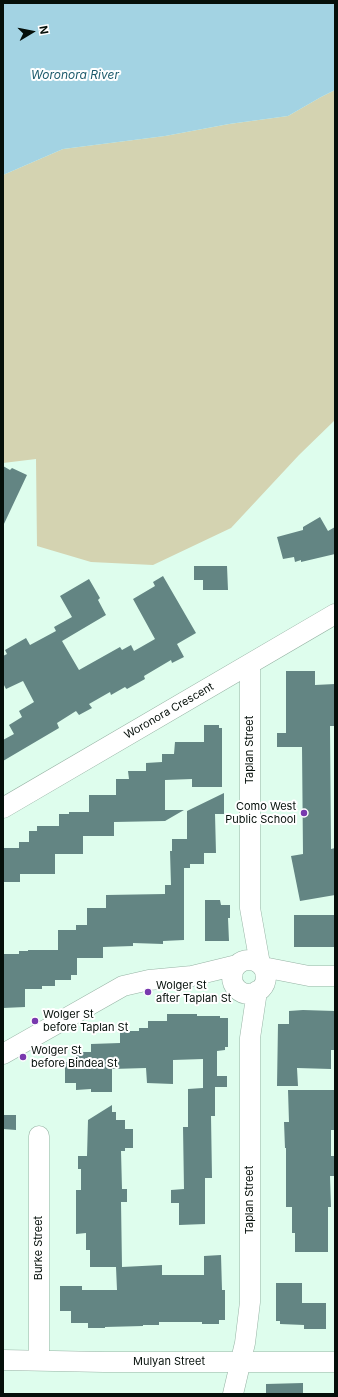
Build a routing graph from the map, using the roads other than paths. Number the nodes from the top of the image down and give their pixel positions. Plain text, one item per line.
1 (335, 614) edge
2 (250, 664) junction
3 (3, 808) edge
4 (250, 908) junction
5 (239, 964) junction
6 (262, 966) junction
7 (192, 976) junction
8 (309, 976) junction
9 (335, 976) edge
10 (248, 989) junction
11 (3, 1054) edge
12 (39, 1136) dead end
13 (3, 1360) edge
14 (39, 1360) junction
15 (240, 1362) junction
16 (335, 1362) edge
17 (233, 1394) edge

1 - 2 street, Woronora Crescent
2 - 3 street, Woronora Crescent
2 - 4 street, Taplan Street
4 - 5 street, Taplan Street
4 - 6 street, Taplan Street
5 - 6 street
5 - 7 street
5 - 10 street
6 - 8 street
6 - 10 street
7 - 10 street
7 - 11 street
8 - 9 street
8 - 10 street
10 - 15 street, Taplan Street
12 - 14 street, Burke Street
13 - 14 street, Mulyan Street
14 - 15 street, Mulyan Street
15 - 16 street, Mulyan Street
15 - 17 street, Taplan Street

